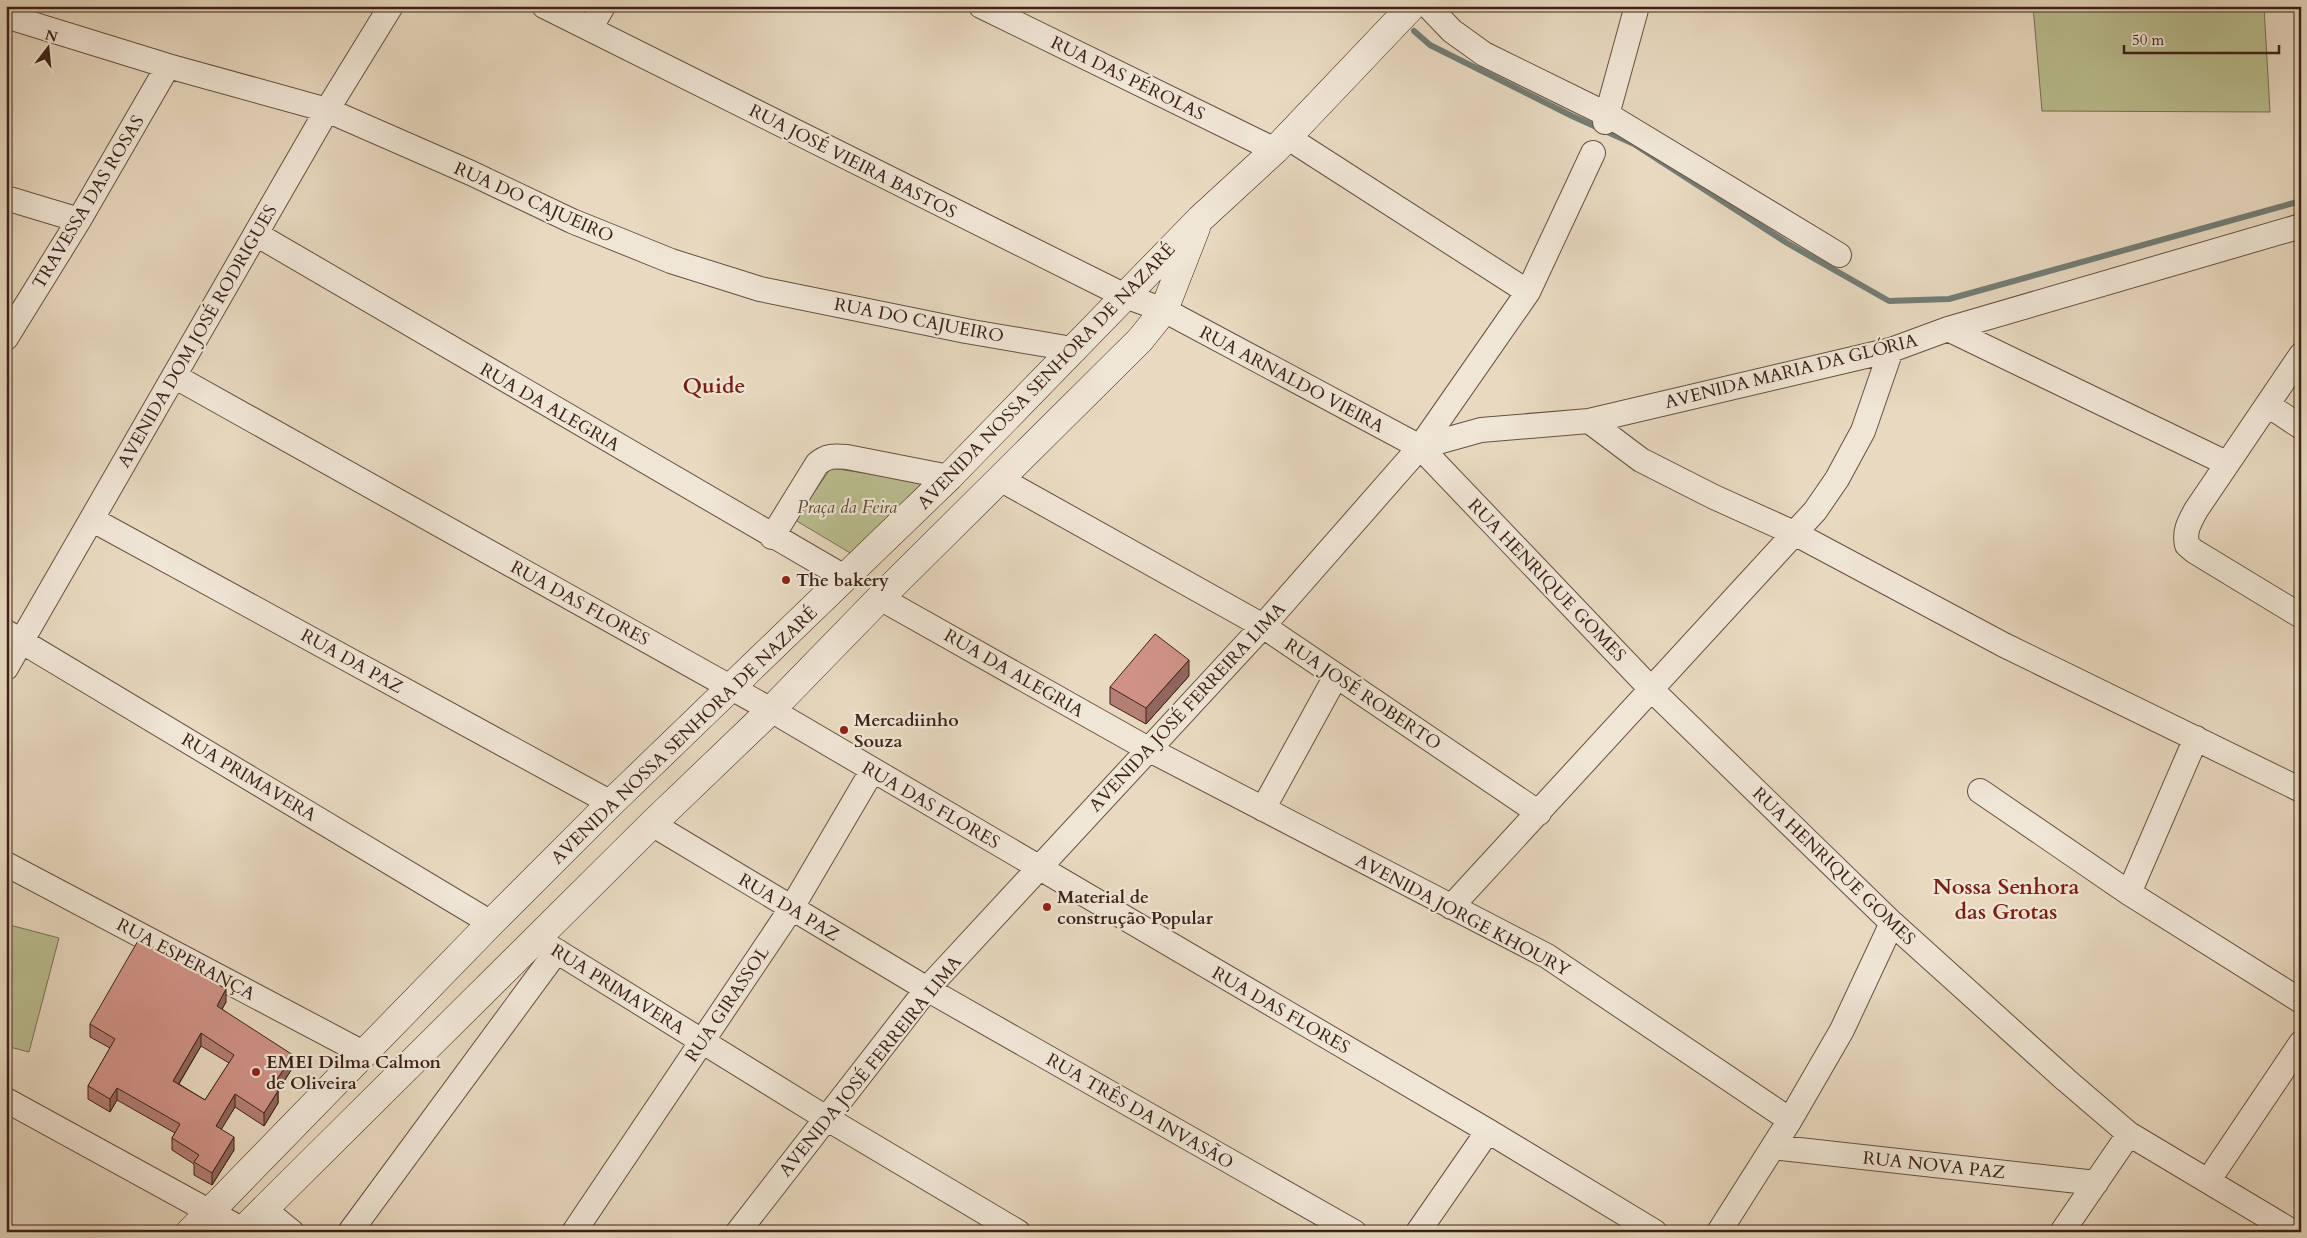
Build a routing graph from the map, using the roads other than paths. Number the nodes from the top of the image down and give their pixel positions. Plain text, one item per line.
1 (391, 6) edge
2 (544, 6) edge
3 (602, 6) edge
4 (981, 6) edge
5 (1412, 6) edge
6 (1428, 6) edge
7 (1637, 6) edge
8 (12, 14) edge
9 (590, 29) junction
10 (168, 66) junction
11 (327, 110) junction
12 (1606, 119) junction
13 (1281, 143) junction
14 (1593, 152) dead end
15 (6, 198) edge
16 (1200, 218) junction
17 (79, 220) junction
18 (2301, 226) edge
19 (256, 234) junction
20 (1839, 255) dead end
21 (1528, 292) junction
22 (1125, 296) junction
23 (1164, 310) junction
24 (1948, 328) junction
25 (6, 338) edge
26 (1072, 349) junction
27 (1891, 350) junction
28 (2301, 355) edge
29 (174, 376) junction
30 (2268, 405) junction
31 (1589, 421) junction
32 (2301, 427) edge
33 (1420, 447) junction
34 (2226, 463) junction
35 (949, 477) junction
36 (1000, 479) junction
37 (93, 520) junction
38 (1796, 534) junction
39 (772, 537) junction
40 (846, 578) junction
41 (880, 598) junction
42 (2301, 616) edge
43 (1263, 626) junction
44 (14, 636) edge
45 (6, 668) edge
46 (1336, 676) junction
47 (730, 688) junction
48 (1652, 690) junction
49 (771, 710) junction
50 (2196, 738) junction
51 (1148, 749) junction
52 (872, 771) junction
53 (2301, 790) edge
54 (1980, 791) dead end
55 (612, 803) junction
56 (1263, 809) junction
57 (1539, 813) junction
58 (652, 824) junction
59 (6, 864) edge
60 (1039, 868) junction
61 (2129, 893) junction
62 (1451, 907) junction
63 (791, 909) junction
64 (491, 923) junction
65 (1892, 923) junction
66 (547, 945) junction
67 (927, 990) junction
68 (2301, 1001) edge
69 (702, 1040) junction
70 (2301, 1044) edge
71 (365, 1054) junction
72 (6, 1100) edge
73 (826, 1118) junction
74 (1790, 1120) junction
75 (1488, 1131) junction
76 (2129, 1134) junction
77 (1773, 1148) junction
78 (2208, 1182) junction
79 (2096, 1183) junction
80 (265, 1210) junction
81 (211, 1211) junction
82 (242, 1231) edge
83 (2065, 1231) edge
84 (190, 1232) edge
85 (292, 1232) edge
86 (350, 1232) edge
87 (574, 1232) edge
88 (738, 1232) edge
89 (1018, 1232) edge
90 (1354, 1232) edge
91 (1418, 1232) edge
92 (1655, 1232) edge
93 (1718, 1232) edge
94 (2293, 1232) edge

1 - 11 street, AVENIDA DOM JOSÉ RODRIGUES
2 - 9 street, RUA JOSÉ VIEIRA BASTOS
3 - 9 street
4 - 13 street, RUA DAS PÉROLAS
5 - 13 street, AVENIDA NOSSA SENHORA DE NAZARÉ
6 - 12 street
7 - 12 street
8 - 10 street, RUA DO CAJUEIRO
9 - 22 street, RUA JOSÉ VIEIRA BASTOS
10 - 11 street, RUA DO CAJUEIRO
10 - 17 street, TRAVESSA DAS ROSAS
11 - 19 street, AVENIDA DOM JOSÉ RODRIGUES
11 - 26 street, RUA DO CAJUEIRO
12 - 20 street
13 - 16 street, AVENIDA NOSSA SENHORA DE NAZARÉ
13 - 21 street, RUA DAS PÉROLAS
14 - 21 street, AVENIDA JOSÉ FERREIRA LIMA
15 - 17 street
16 - 22 street, AVENIDA NOSSA SENHORA DE NAZARÉ
16 - 23 street, AVENIDA NOSSA SENHORA DE NAZARÉ
17 - 25 street, TRAVESSA DAS ROSAS
18 - 24 street, AVENIDA MARIA DA GLÓRIA
19 - 29 street, AVENIDA DOM JOSÉ RODRIGUES
19 - 39 street, RUA DA ALEGRIA
21 - 33 street, AVENIDA JOSÉ FERREIRA LIMA
22 - 23 street, RUA JOSÉ VIEIRA BASTOS
22 - 26 street, AVENIDA NOSSA SENHORA DE NAZARÉ
23 - 33 street, RUA ARNALDO VIEIRA
23 - 36 street, AVENIDA NOSSA SENHORA DE NAZARÉ
24 - 27 street, AVENIDA MARIA DA GLÓRIA
24 - 34 street
26 - 35 street, AVENIDA NOSSA SENHORA DE NAZARÉ
27 - 31 street, AVENIDA MARIA DA GLÓRIA
27 - 38 street
28 - 30 street
29 - 37 street, AVENIDA DOM JOSÉ RODRIGUES
29 - 47 street, RUA DAS FLORES
30 - 32 street
30 - 34 street
31 - 33 street, AVENIDA MARIA DA GLÓRIA
31 - 38 street
33 - 43 street, AVENIDA JOSÉ FERREIRA LIMA
33 - 48 street, RUA HENRIQUE GOMES
34 - 42 street
35 - 39 street
35 - 40 street, AVENIDA NOSSA SENHORA DE NAZARÉ
36 - 41 street, AVENIDA NOSSA SENHORA DE NAZARÉ
36 - 43 street, RUA JOSÉ ROBERTO
37 - 44 street, AVENIDA DOM JOSÉ RODRIGUES
37 - 55 street, RUA DA PAZ
38 - 48 street
38 - 50 street
39 - 40 street, RUA DA ALEGRIA
40 - 47 street, AVENIDA NOSSA SENHORA DE NAZARÉ
41 - 49 street, AVENIDA NOSSA SENHORA DE NAZARÉ
41 - 51 street, RUA DA ALEGRIA
43 - 46 street, RUA JOSÉ ROBERTO
43 - 51 street, AVENIDA JOSÉ FERREIRA LIMA
44 - 45 street, AVENIDA DOM JOSÉ RODRIGUES
44 - 64 street, RUA PRIMAVERA
46 - 56 street
46 - 57 street, RUA JOSÉ ROBERTO
47 - 49 street, RUA DAS FLORES
47 - 55 street, AVENIDA NOSSA SENHORA DE NAZARÉ
48 - 57 street
48 - 65 street, RUA HENRIQUE GOMES
49 - 52 street, RUA DAS FLORES
49 - 58 street, AVENIDA NOSSA SENHORA DE NAZARÉ
50 - 53 street
50 - 61 street
51 - 56 street, AVENIDA JORGE KHOURY
51 - 60 street, AVENIDA JOSÉ FERREIRA LIMA
52 - 60 street, RUA DAS FLORES
52 - 63 street, RUA GIRASSOL
54 - 61 street
55 - 64 street, AVENIDA NOSSA SENHORA DE NAZARÉ
56 - 62 street, AVENIDA JORGE KHOURY
57 - 62 street
58 - 63 street, RUA DA PAZ
58 - 66 street, AVENIDA NOSSA SENHORA DE NAZARÉ
59 - 71 street, RUA ESPERANÇA
60 - 67 street, AVENIDA JOSÉ FERREIRA LIMA
60 - 75 street, RUA DAS FLORES
61 - 68 street
62 - 74 street, AVENIDA JORGE KHOURY
63 - 67 street, RUA DA PAZ
63 - 69 street, RUA GIRASSOL
64 - 71 street, AVENIDA NOSSA SENHORA DE NAZARÉ
65 - 74 street
65 - 76 street, RUA HENRIQUE GOMES
66 - 69 street, RUA PRIMAVERA
66 - 80 street, AVENIDA NOSSA SENHORA DE NAZARÉ
66 - 86 street
67 - 73 street, AVENIDA JOSÉ FERREIRA LIMA
67 - 90 street, RUA TRÊS DA INVASÃO
69 - 73 street, RUA PRIMAVERA
69 - 87 street, RUA GIRASSOL
70 - 78 street
71 - 81 street, AVENIDA NOSSA SENHORA DE NAZARÉ
72 - 81 street
73 - 88 street, AVENIDA JOSÉ FERREIRA LIMA
73 - 89 street, RUA PRIMAVERA
74 - 77 street
75 - 91 street
75 - 92 street, RUA DAS FLORES
76 - 78 street, RUA HENRIQUE GOMES
76 - 79 street
77 - 79 street, RUA NOVA PAZ
77 - 93 street
78 - 94 street, RUA HENRIQUE GOMES
79 - 83 street
80 - 82 street, AVENIDA NOSSA SENHORA DE NAZARÉ
80 - 85 street
81 - 82 street
81 - 84 street, AVENIDA NOSSA SENHORA DE NAZARÉ

